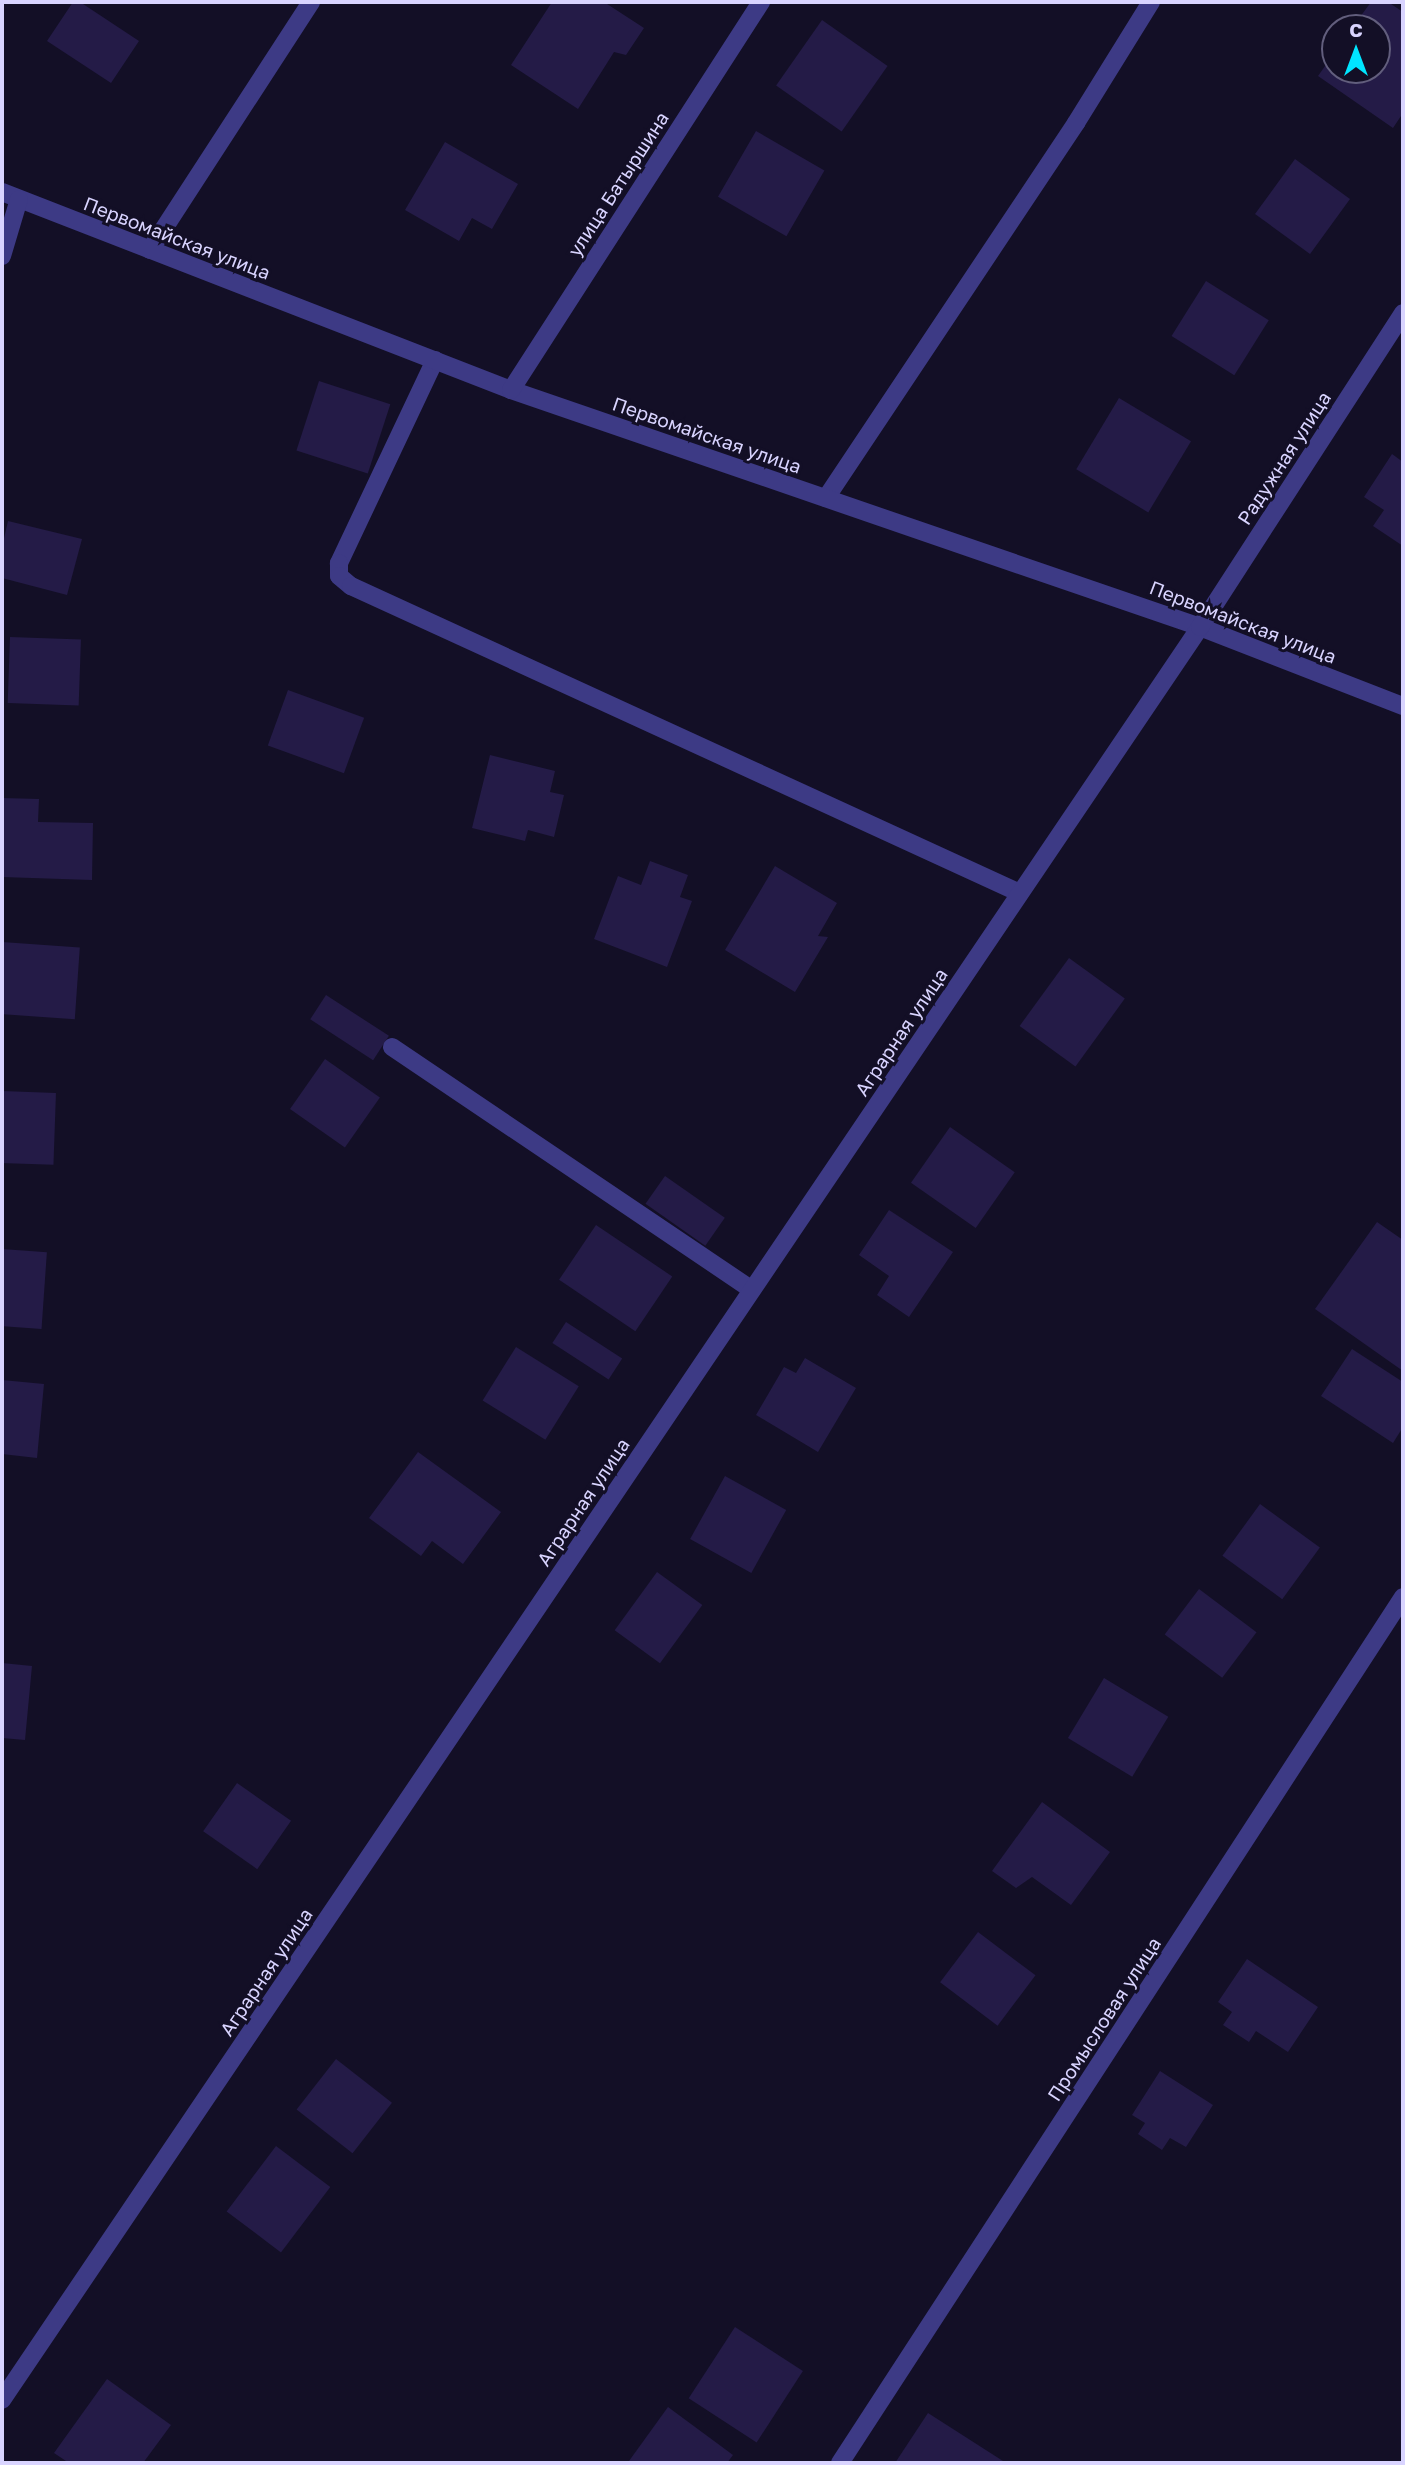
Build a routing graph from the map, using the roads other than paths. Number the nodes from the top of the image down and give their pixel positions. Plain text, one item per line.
1 (312, 2) edge
2 (761, 2) edge
3 (1151, 2) edge
4 (2, 191) edge
5 (19, 199) junction
6 (150, 250) junction
7 (2, 256) edge
8 (1403, 313) edge
9 (435, 360) junction
10 (511, 390) junction
11 (826, 498) junction
12 (1200, 627) junction
13 (1403, 706) edge
14 (1020, 893) junction
15 (392, 1047) dead end
16 (752, 1290) junction
17 (1403, 1597) edge
18 (2, 2400) edge
19 (840, 2463) edge

1 - 6 street
2 - 10 street, улица Батыршина
3 - 11 street
4 - 5 street, Первомайская улица
5 - 6 street, Первомайская улица
5 - 7 street
6 - 9 street, Первомайская улица
8 - 12 street, Радужная улица
9 - 10 street, Первомайская улица
9 - 14 street
10 - 11 street, Первомайская улица
11 - 12 street, Первомайская улица
12 - 13 street, Первомайская улица
12 - 14 street, Аграрная улица
14 - 16 street, Аграрная улица
15 - 16 street
16 - 18 street, Аграрная улица
17 - 19 street, Промысловая улица

